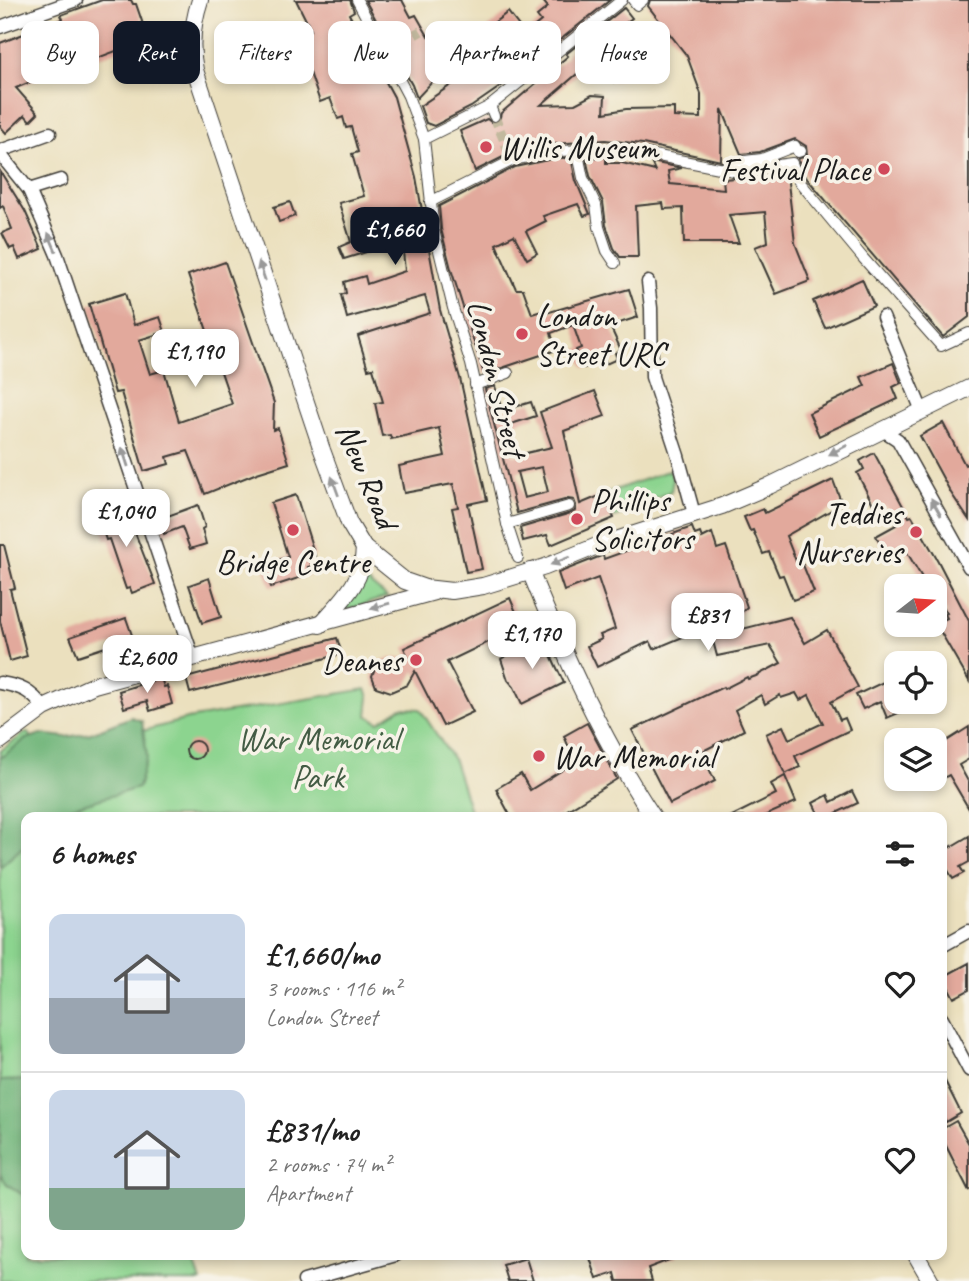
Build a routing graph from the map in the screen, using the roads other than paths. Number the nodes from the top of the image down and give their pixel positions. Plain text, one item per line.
1 (76, 0) edge
2 (200, 0) edge
3 (358, 0) edge
4 (622, 0) edge
5 (633, 0) edge
6 (643, 0) edge
7 (0, 27) edge
8 (50, 133) dead end
9 (424, 139) junction
10 (577, 149) junction
11 (801, 151) dead end
12 (1, 156) edge
13 (725, 167) junction
14 (61, 180) dead end
15 (29, 190) junction
16 (431, 206) junction
17 (615, 263) dead end
18 (648, 282) dead end
19 (883, 317) dead end
20 (969, 333) edge
21 (508, 373) dead end
22 (475, 385) junction
23 (969, 388) edge
24 (922, 411) junction
25 (879, 432) junction
26 (569, 506) dead end
27 (694, 514) junction
28 (507, 524) junction
29 (364, 548) junction
30 (519, 558) dead end
31 (969, 567) edge
32 (530, 571) junction
33 (440, 590) junction
34 (320, 625) junction
35 (193, 658) junction
36 (0, 683) edge
37 (44, 708) junction
38 (0, 741) edge
39 (650, 812) edge
40 (969, 931) edge
41 (947, 943) edge
42 (947, 1028) edge
43 (969, 1070) edge
44 (378, 1260) edge
45 (919, 1260) edge
46 (304, 1281) edge
47 (931, 1281) edge

1 - 7 street
29 -> 2 street, New Road
3 - 9 street, London Street
4 - 9 street
5 - 6 street
8 - 12 street
9 - 16 street, London Street
10 - 13 street
10 - 16 street
10 - 17 street
11 - 13 street
12 - 15 street
13 - 20 street
14 - 15 street
35 -> 15 street
16 - 22 street, London Street
18 - 27 street
19 - 24 street
21 - 22 street
22 - 28 street, London Street
23 - 24 street, New Road
24 - 25 street, New Road
25 -> 27 street, New Road
31 -> 25 street
26 - 28 street
27 -> 32 street, New Road
28 - 30 street, London Street
29 - 33 street, New Road
29 - 34 street
32 - 33 street, New Road
32 - 39 street
33 -> 34 street
34 - 35 street
35 - 37 street
36 - 37 street
37 - 38 street
40 - 41 street
42 - 43 street
44 - 46 street
45 - 47 street

